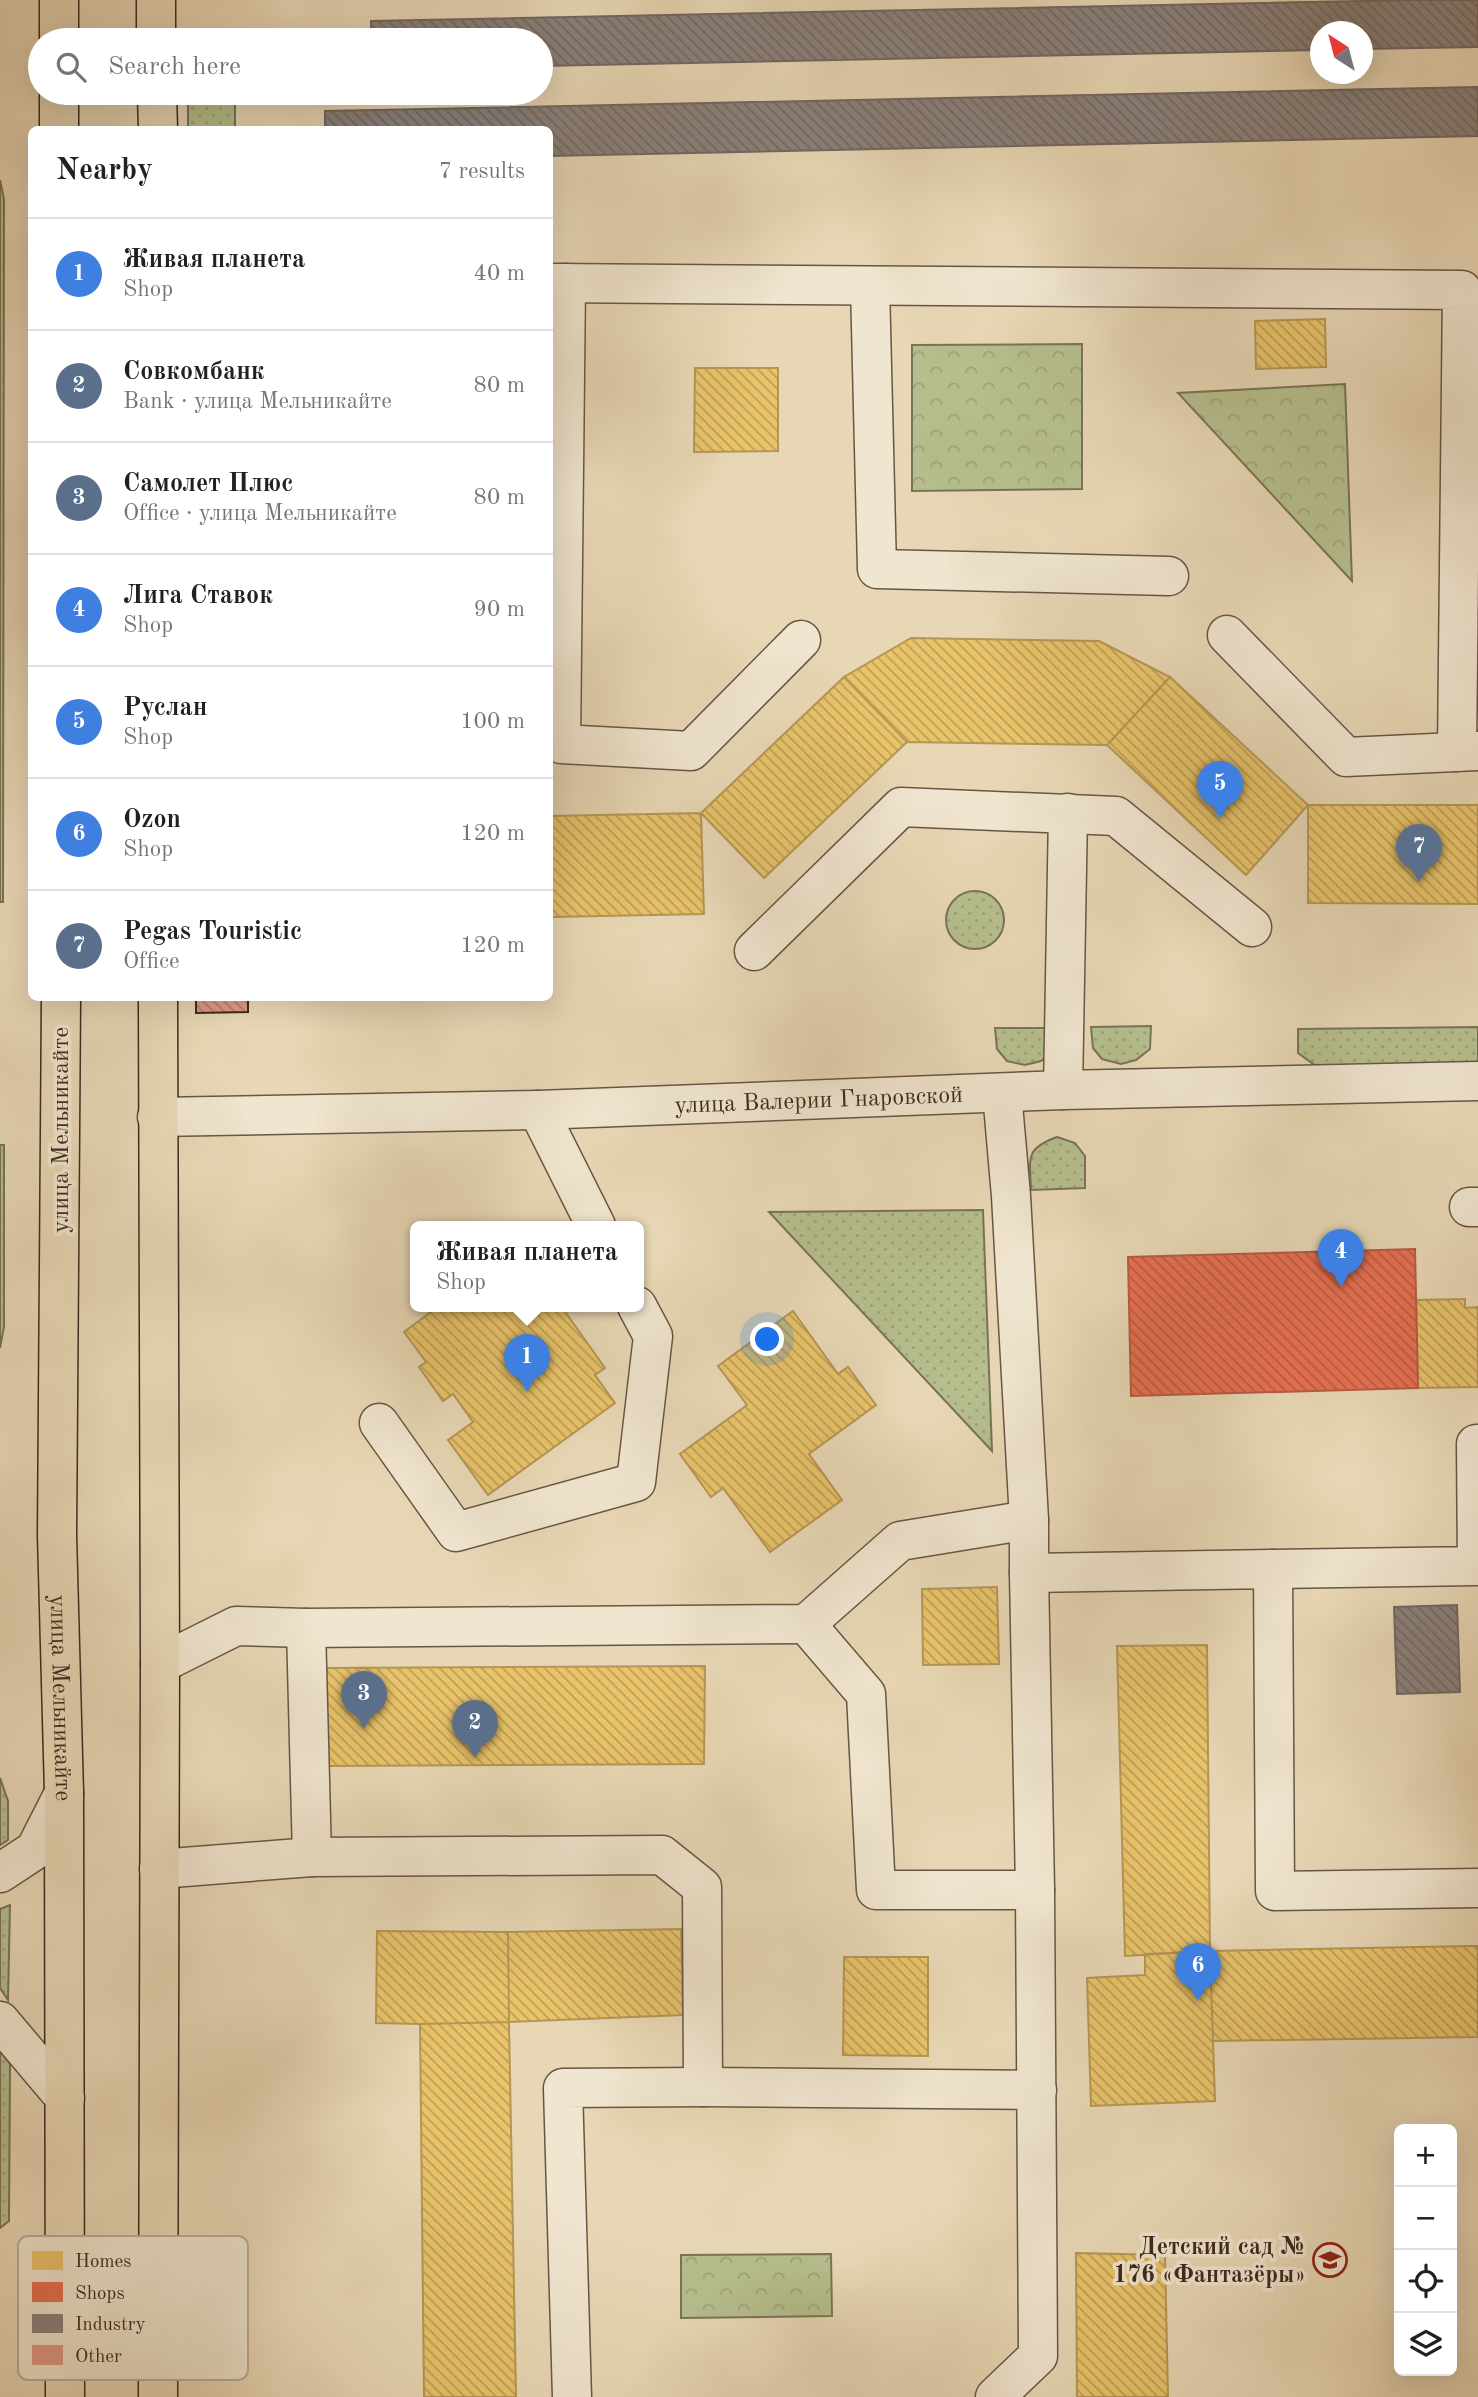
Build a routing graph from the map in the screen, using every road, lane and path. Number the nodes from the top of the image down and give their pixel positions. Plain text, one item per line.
1 (59, 0) edge
2 (156, 0) edge
3 (59, 28) edge
4 (156, 28) edge
5 (59, 105) edge
6 (157, 105) edge
7 (59, 126) edge
8 (158, 126) edge
9 (558, 283) edge
10 (870, 286) junction
11 (1169, 576) dead end
12 (1227, 635) dead end
13 (801, 640) dead end
14 (1468, 752) edge
15 (1068, 813) junction
16 (1252, 927) dead end
17 (754, 951) dead end
18 (61, 1001) edge
19 (158, 1001) edge
20 (1478, 1082) edge
21 (1063, 1090) junction
22 (1002, 1093) junction
23 (538, 1110) junction
24 (158, 1117) junction
25 (594, 1221) edge
26 (640, 1312) edge
27 (379, 1423) dead end
28 (1478, 1444) edge
29 (1029, 1520) junction
30 (1273, 1569) junction
31 (1029, 1573) junction
32 (806, 1624) junction
33 (306, 1628) junction
34 (160, 1664) junction
35 (64, 1793) junction
36 (312, 1857) junction
37 (159, 1869) junction
38 (0, 1873) edge
39 (1478, 1888) edge
40 (1035, 1890) junction
41 (0, 2021) edge
42 (704, 2087) junction
43 (1037, 2091) junction
44 (65, 2098) junction
45 (65, 2236) edge
46 (158, 2236) edge
47 (572, 2397) edge
48 (995, 2397) edge

1 - 3 main road
2 - 4 main road
5 - 7 main road
6 - 8 main road
9 - 10 street
9 - 13 street
10 - 11 street
10 - 14 street
12 - 14 street
15 - 16 street
15 - 17 street
15 - 21 street
18 - 35 main road, улица Мельникайте
19 - 24 main road
20 - 21 street, улица Валерии Гнаровской
21 - 22 street, улица Валерии Гнаровской
22 - 23 street, улица Валерии Гнаровской
22 - 29 street
23 - 24 street, улица Валерии Гнаровской
23 - 25 street
24 - 34 main road
26 - 27 street
28 - 30 street
29 - 31 street
29 - 32 street
30 - 31 street
30 - 39 street
31 - 40 street
32 - 33 street
32 - 40 street
33 - 34 street
33 - 36 street
34 - 37 main road
35 - 38 street
35 - 44 main road, улица Мельникайте
36 - 37 street
36 - 42 street
37 - 46 main road
40 - 43 street
41 - 44 street
42 - 43 street
42 - 47 street
43 - 48 street
44 - 45 main road, улица Мельникайте

